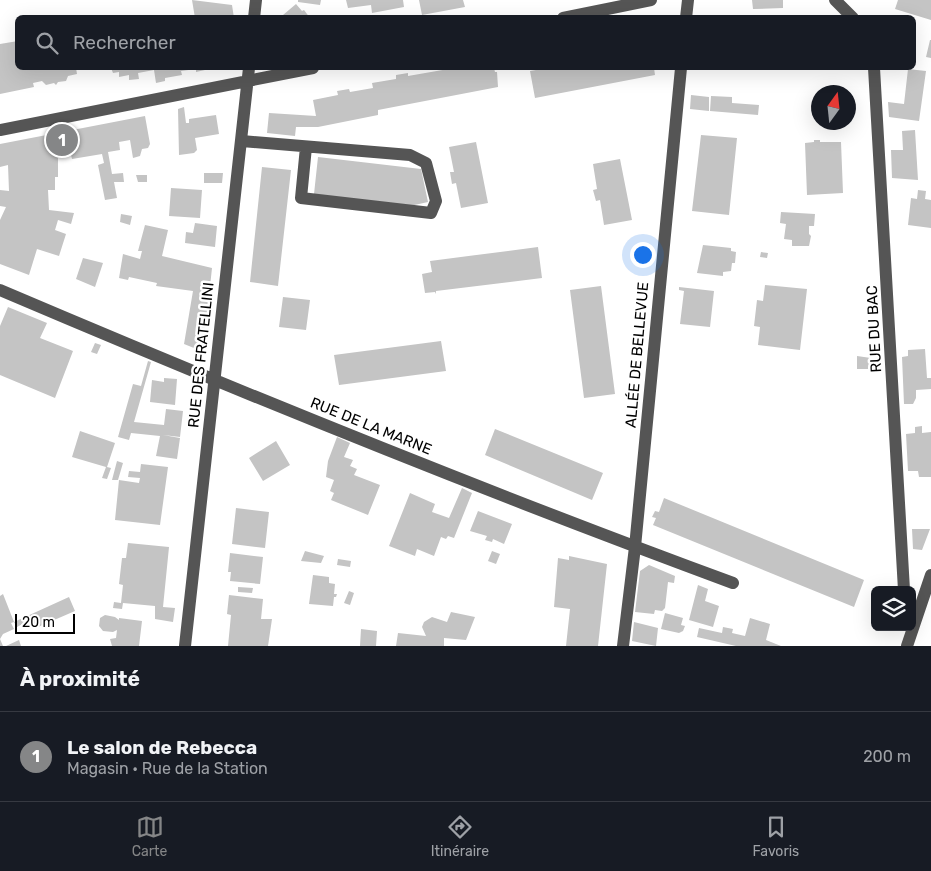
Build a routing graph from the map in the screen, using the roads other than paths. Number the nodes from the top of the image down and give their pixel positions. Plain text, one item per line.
1 (256, 0) edge
2 (651, 0) edge
3 (688, 0) edge
4 (834, 0) edge
5 (254, 15) edge
6 (578, 15) edge
7 (686, 15) edge
8 (850, 15) edge
9 (292, 70) edge
10 (681, 70) edge
11 (874, 70) edge
12 (249, 74) edge
13 (0, 130) edge
14 (242, 140) junction
15 (306, 147) junction
16 (0, 290) edge
17 (215, 382) junction
18 (635, 548) junction
19 (931, 575) edge
20 (733, 583) dead end
21 (904, 586) edge
22 (906, 631) edge
23 (185, 646) edge
24 (623, 646) edge
25 (907, 646) edge

1 - 5 street
2 - 6 street
3 - 7 street
4 - 8 street
9 - 12 street
10 - 18 street, ALLÉE DE BELLEVUE
11 - 21 street, RUE DU BAC
12 - 13 street
12 - 14 street, RUE DES FRATELLINI
14 - 15 street
14 - 17 street, RUE DES FRATELLINI
15 - 15 street
16 - 17 street, RUE DE LA MARNE
17 - 18 street, RUE DE LA MARNE
17 - 23 street, RUE DES FRATELLINI
18 - 20 street, RUE DE LA MARNE
18 - 24 street, ALLÉE DE BELLEVUE
19 - 25 street
22 - 25 street

